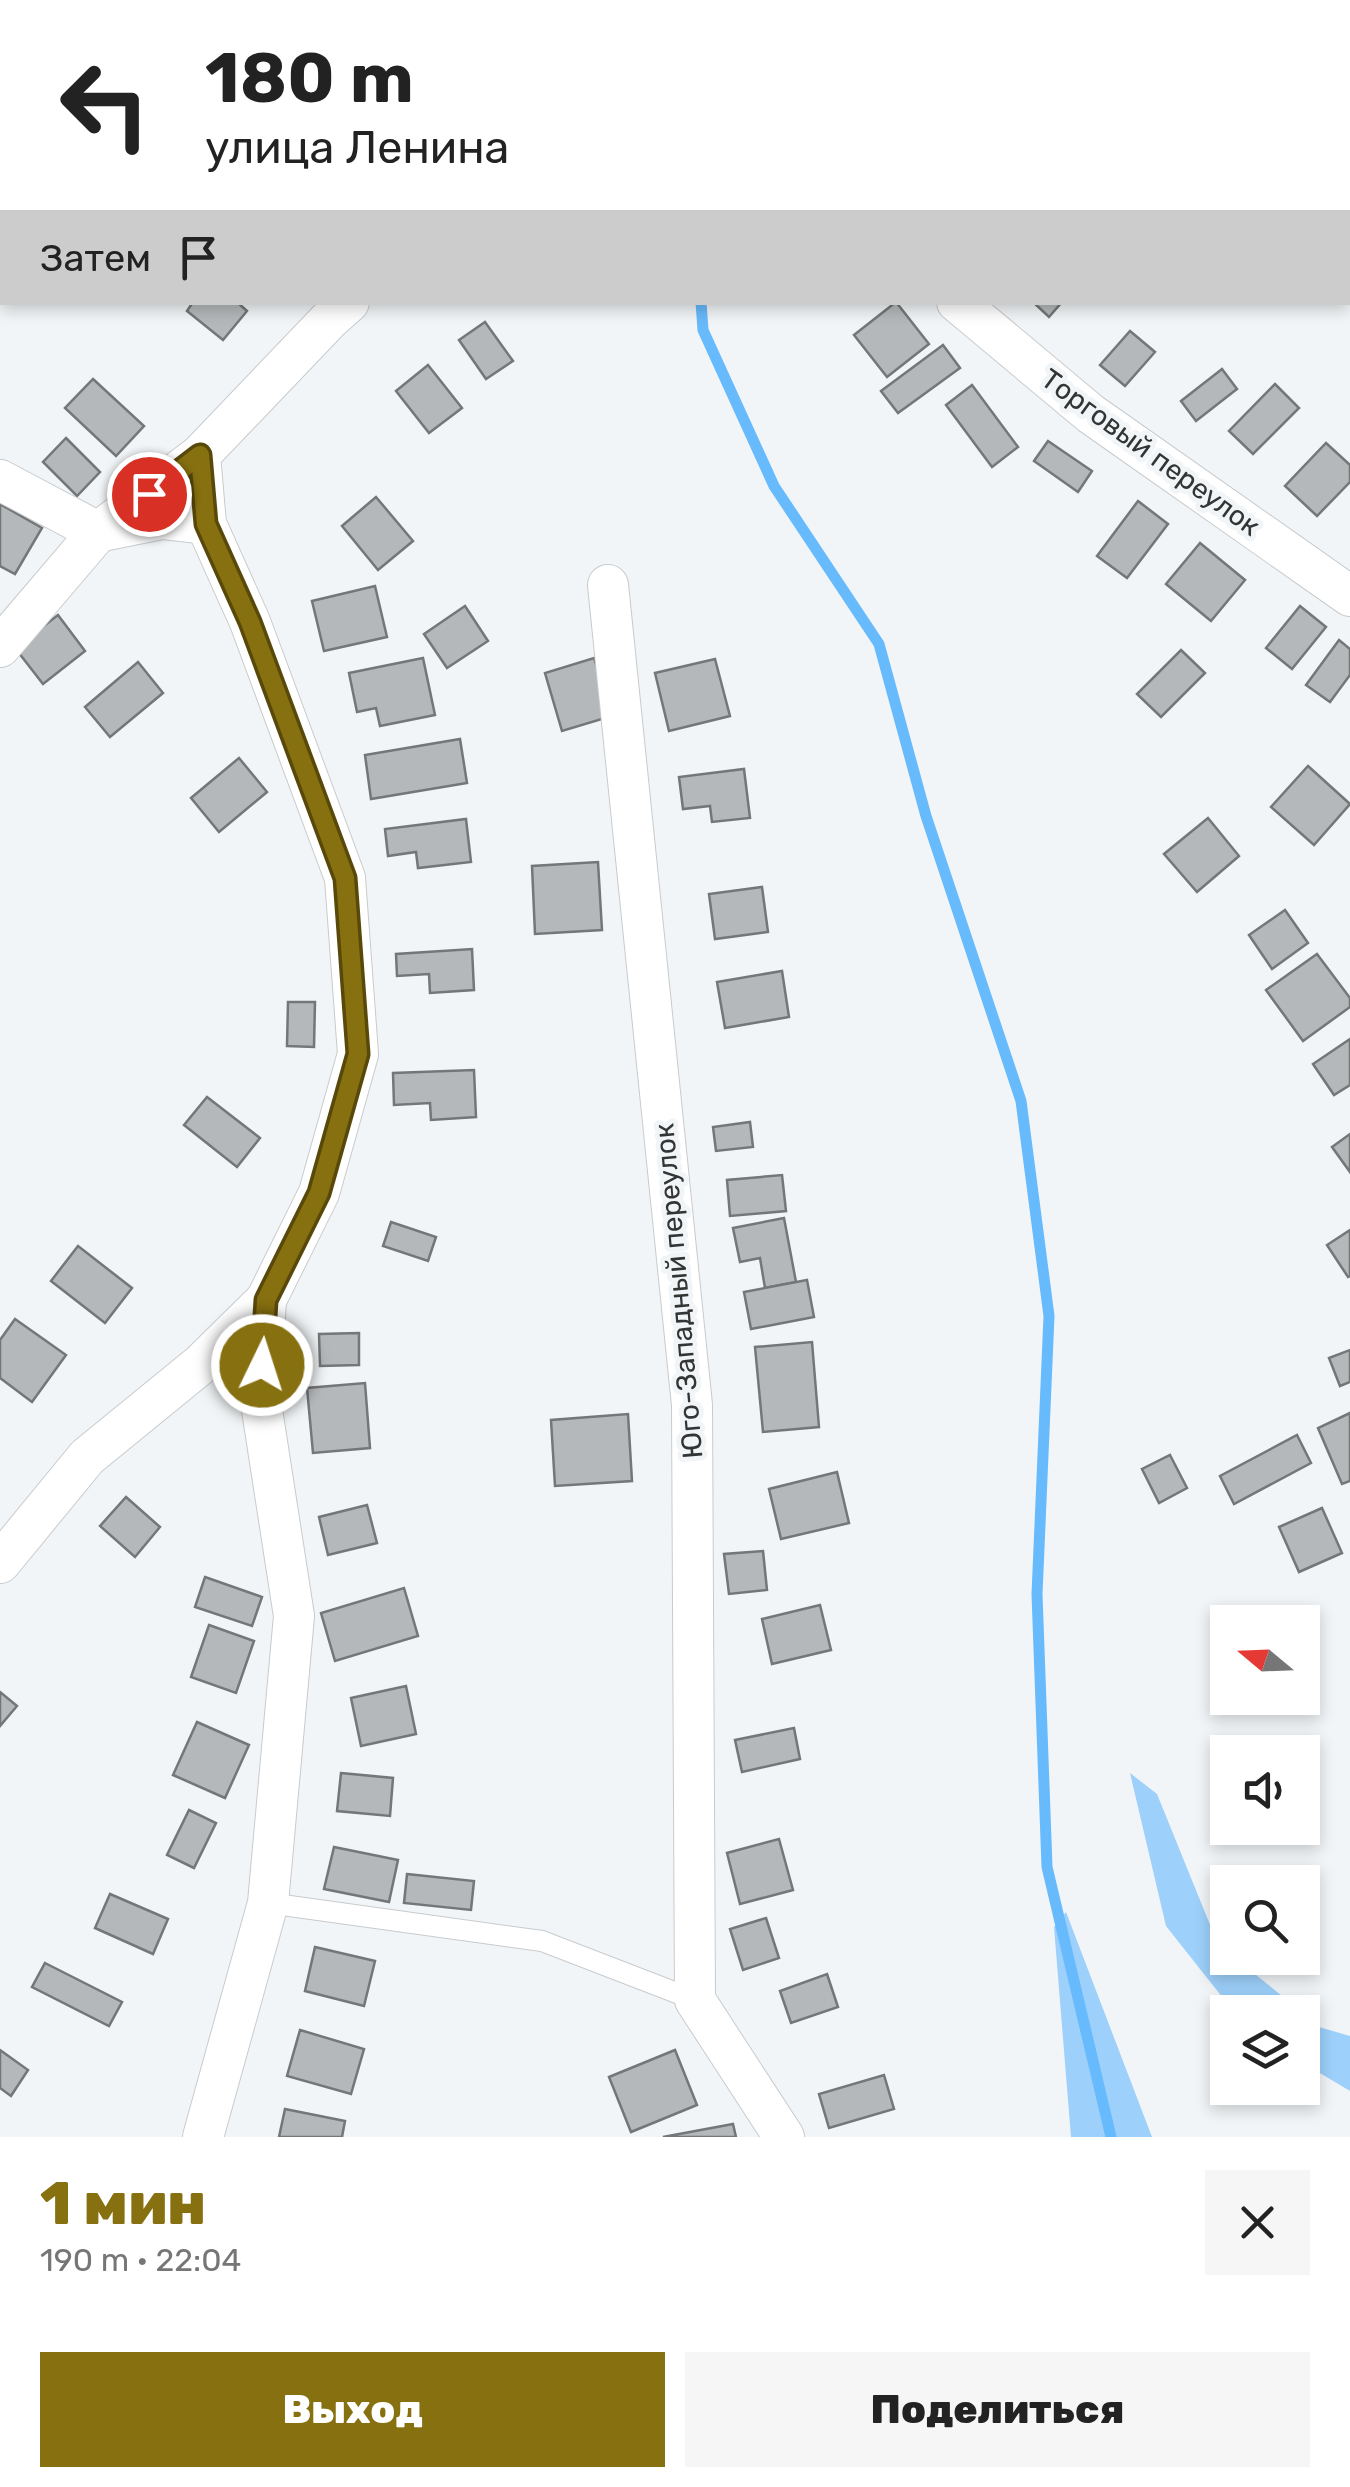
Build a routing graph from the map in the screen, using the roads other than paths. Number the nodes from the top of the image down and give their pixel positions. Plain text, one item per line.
1 (346, 305) edge
2 (961, 305) edge
3 (200, 455) junction
4 (0, 480) edge
5 (206, 524) junction
6 (98, 532) junction
7 (608, 585) dead end
8 (1350, 596) edge
9 (0, 647) edge
10 (266, 1300) junction
11 (201, 1364) junction
12 (260, 1398) junction
13 (0, 1563) edge
14 (268, 1903) junction
15 (695, 2000) junction
16 (204, 2137) edge
17 (784, 2137) edge

1 - 3 street
2 - 8 street, Торговый переулок
3 - 5 street
3 - 6 street
4 - 6 street
5 - 6 street
5 - 10 street
6 - 9 street
7 - 15 street, Юго-Западный переулок
10 - 11 street
10 - 12 street
11 - 12 street
11 - 13 street
12 - 14 street
14 - 15 lane
14 - 16 street
15 - 17 street

